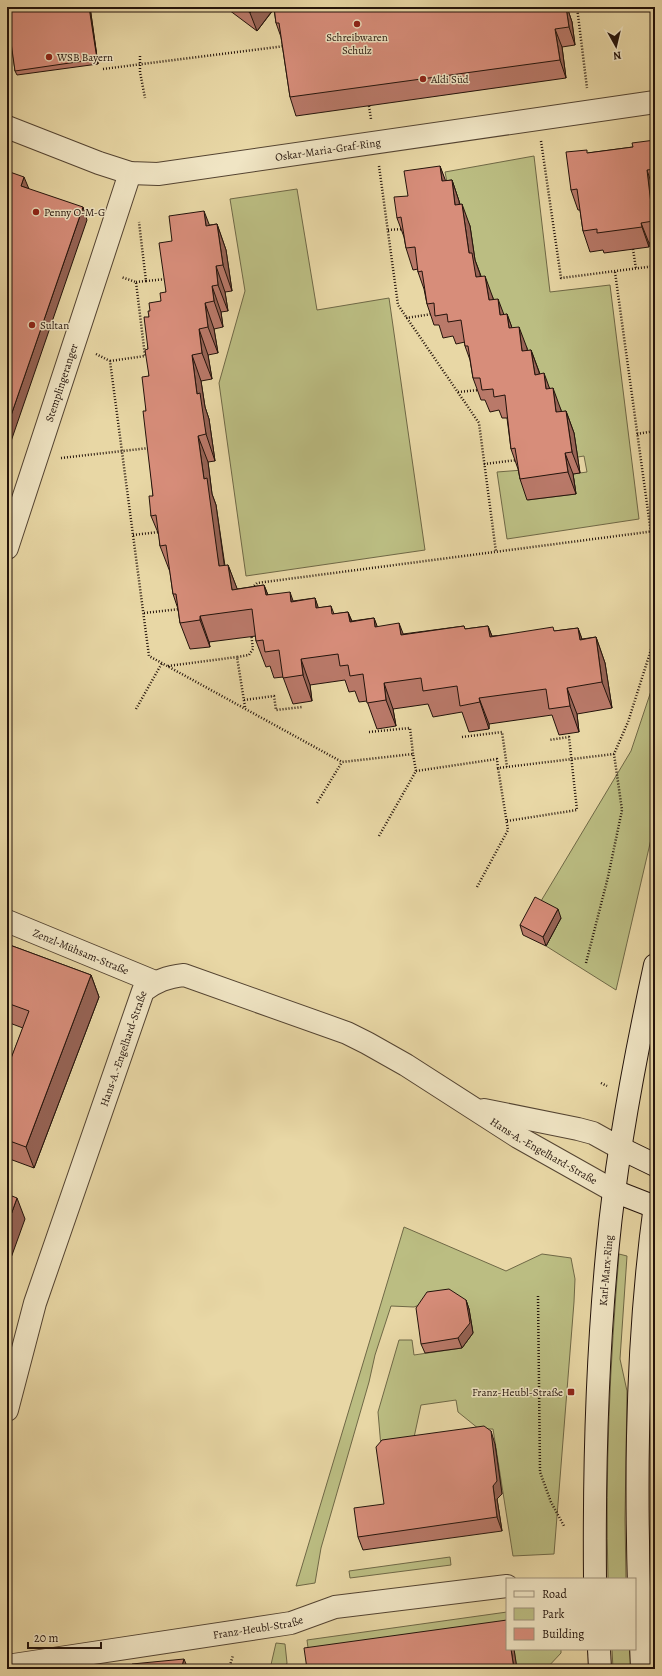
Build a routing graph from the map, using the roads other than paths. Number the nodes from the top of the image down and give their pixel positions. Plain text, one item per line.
1 (655, 102) edge
2 (7, 127) edge
3 (130, 173) junction
4 (9, 537) edge
5 (7, 921) edge
6 (655, 965) edge
7 (155, 982) junction
8 (475, 1108) junction
9 (620, 1148) junction
10 (655, 1165) edge
11 (614, 1191) junction
12 (655, 1206) edge
13 (7, 1410) edge
14 (595, 1578) edge
15 (506, 1586) edge
16 (599, 1650) edge
17 (7, 1666) edge
18 (600, 1669) edge
19 (642, 1669) edge

1 - 3 street, Oskar-Maria-Graf-Ring
2 - 3 street, Oskar-Maria-Graf-Ring
3 - 4 street, Stemplingeranger
5 - 7 street, Zenzl-Mühsam-Straße
6 - 9 street, Karl-Marx-Ring
7 - 8 street, Hans-A.-Engelhard-Straße
7 - 13 street, Hans-A.-Engelhard-Straße
8 - 9 street, Hans-A.-Engelhard-Straße
8 - 11 street, Hans-A.-Engelhard-Straße
9 - 10 street, Hans-A.-Engelhard-Straße
9 - 11 street, Karl-Marx-Ring
11 - 12 street, Hans-A.-Engelhard-Straße
11 - 14 street, Karl-Marx-Ring
12 - 19 street
15 - 17 street, Franz-Heubl-Straße
16 - 18 street

